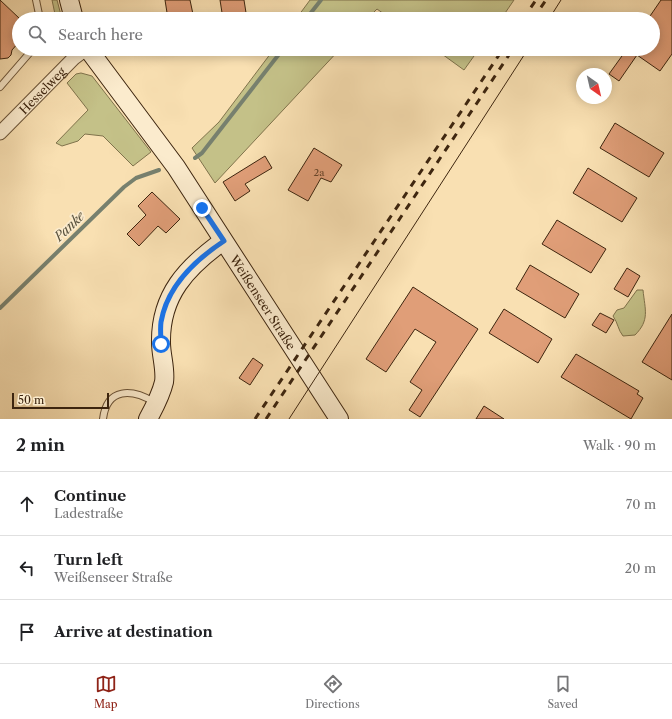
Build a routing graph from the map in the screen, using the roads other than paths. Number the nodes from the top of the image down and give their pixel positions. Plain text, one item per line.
1 (36, 0) edge
2 (69, 0) edge
3 (39, 12) edge
4 (72, 12) edge
5 (27, 56) edge
6 (77, 56) edge
7 (92, 56) edge
8 (0, 87) edge
9 (0, 133) edge
10 (224, 241) junction
11 (156, 403) junction
12 (103, 419) edge
13 (148, 419) edge
14 (339, 419) edge

1 - 3 lane
2 - 4 main road
5 - 8 lane
6 - 9 street, Hesselweg
7 - 10 main road, Weißenseer Straße
10 - 11 main road
10 - 14 main road, Weißenseer Straße
11 - 12 lane
11 - 13 main road

